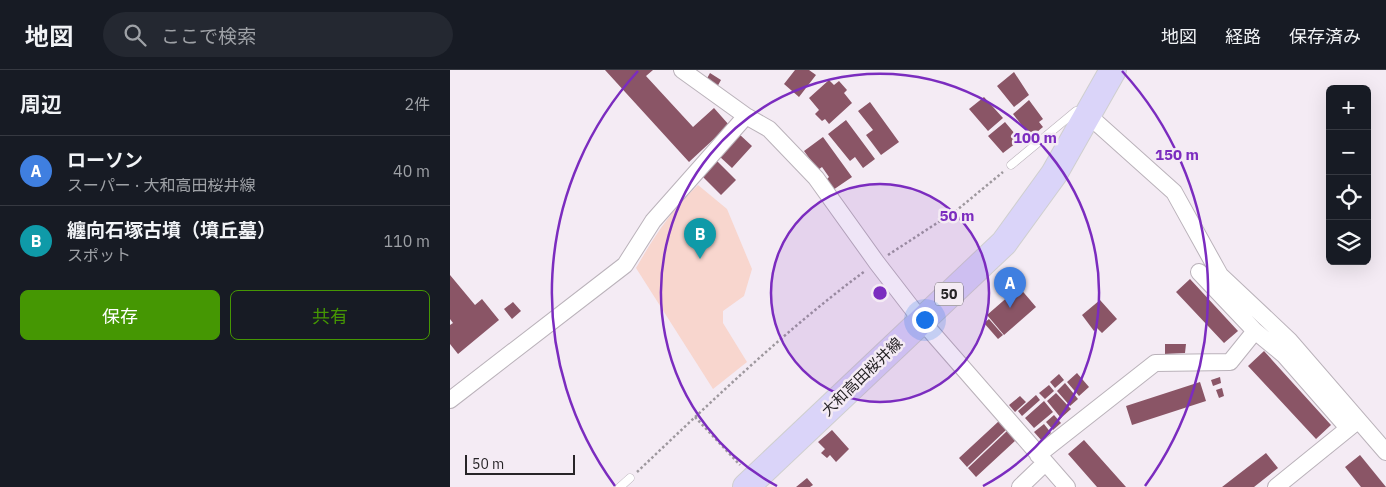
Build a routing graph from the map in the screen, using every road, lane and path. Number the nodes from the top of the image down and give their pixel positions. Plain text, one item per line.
1 (682, 70) edge
2 (1114, 70) edge
3 (1088, 115) junction
4 (746, 116) junction
5 (1011, 165) joint
6 (876, 263) junction
7 (1199, 272) dead end
8 (922, 320) junction
9 (1255, 331) junction
10 (450, 400) edge
11 (695, 417) junction
12 (1353, 424) junction
13 (1386, 452) edge
14 (1042, 459) junction
15 (630, 478) joint
16 (753, 485) edge
17 (620, 487) edge
18 (1020, 487) edge
19 (1067, 487) edge
20 (1276, 487) edge

1 - 4 street
2 - 3 main road, 大和高田桜井線 / 50
3 - 5 lane
3 - 8 main road, 大和高田桜井線 / 50
3 - 12 street
4 - 6 street
4 - 10 street
5 - 6 path
6 - 8 street
6 - 11 path
7 - 9 street
8 - 14 street
8 - 16 main road, 大和高田桜井線 / 50
9 - 12 street
9 - 14 street
11 - 15 path
11 - 16 path
12 - 13 street
12 - 20 street
14 - 18 street
14 - 19 street
15 - 17 lane

